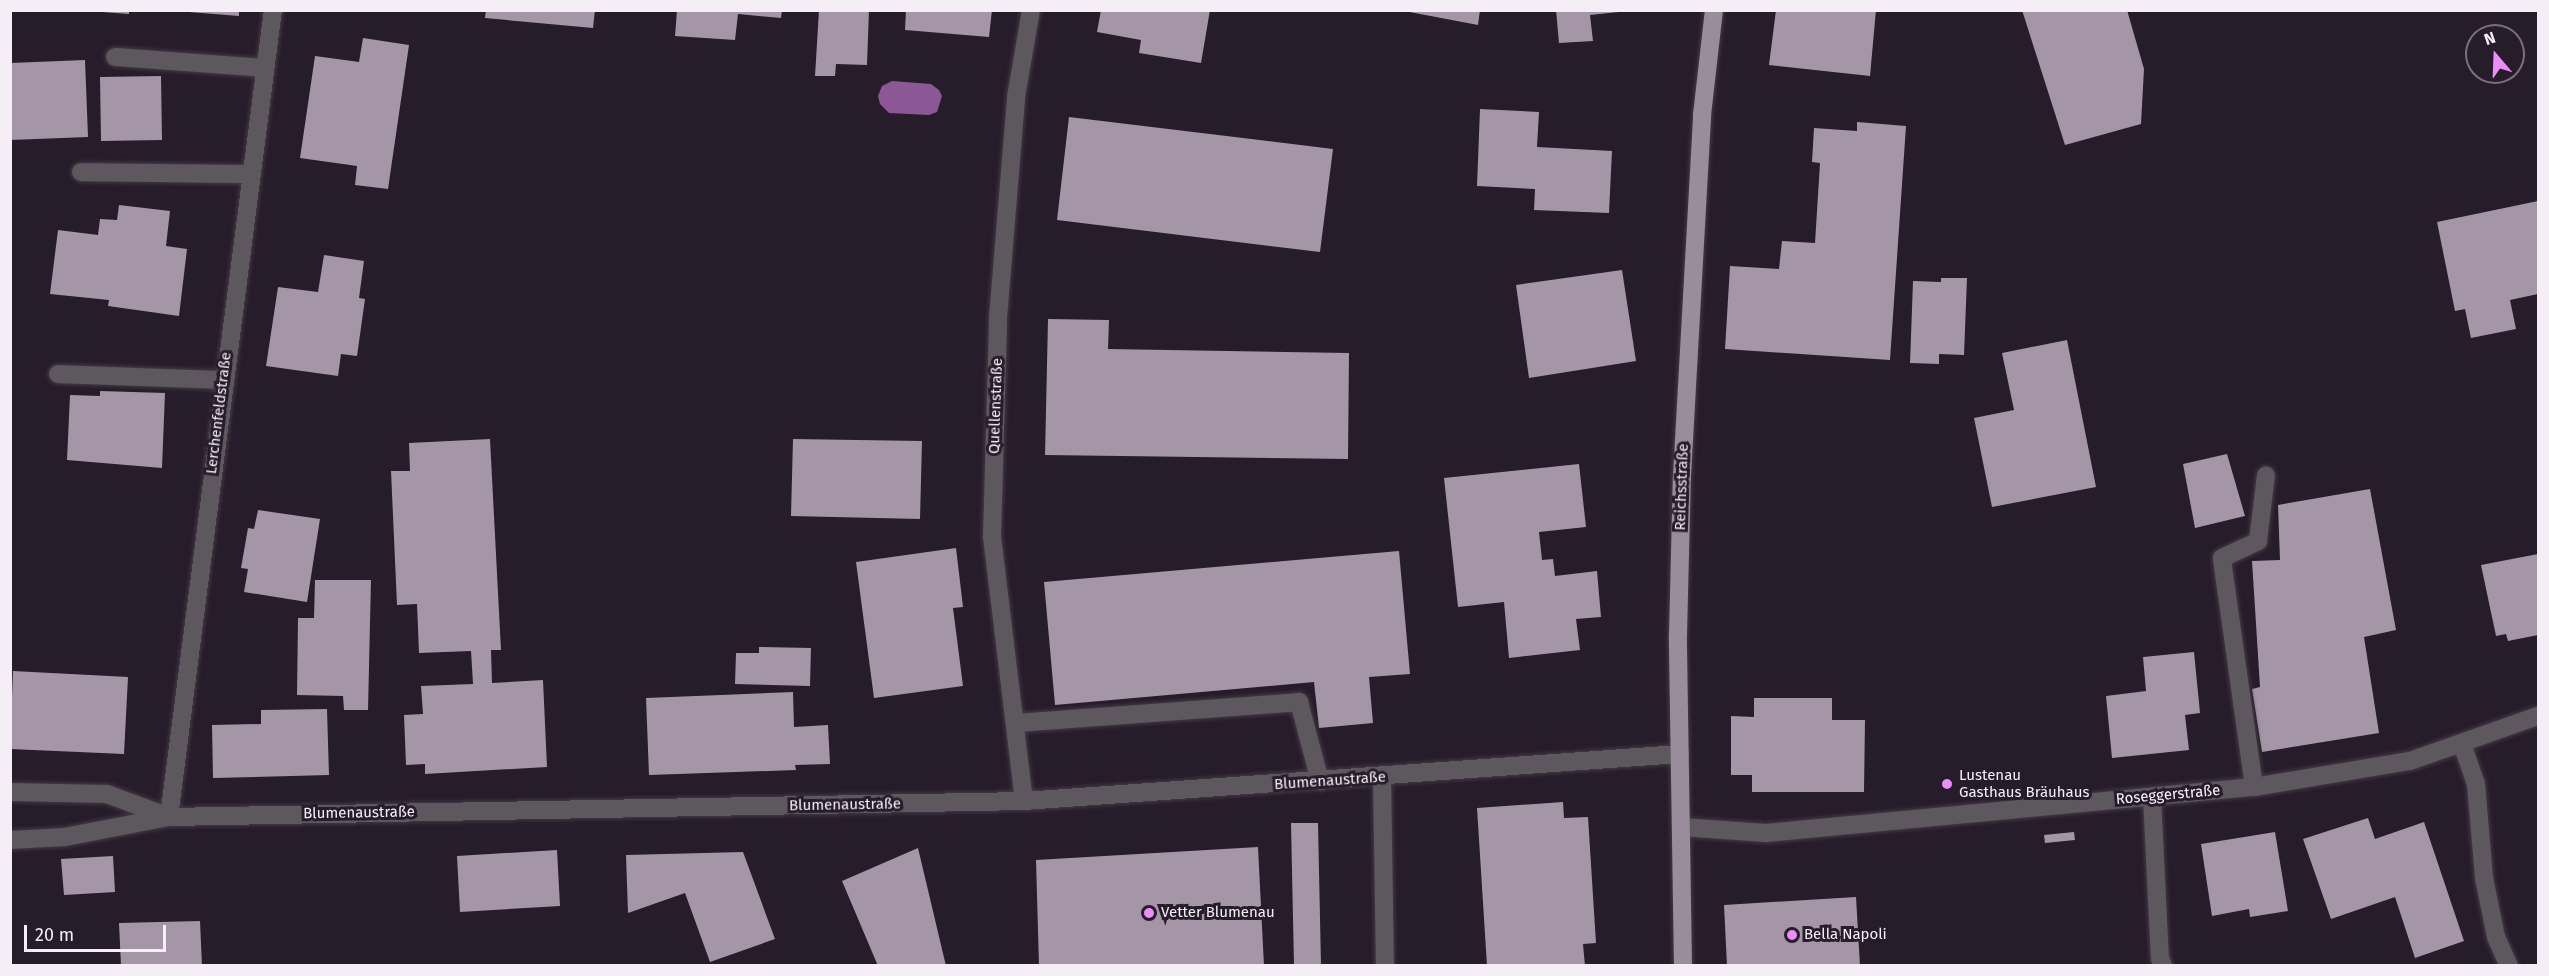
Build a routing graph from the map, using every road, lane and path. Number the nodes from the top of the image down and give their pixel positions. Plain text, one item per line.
1 (273, 10) edge
2 (1031, 10) edge
3 (1714, 10) edge
4 (115, 57) dead end
5 (266, 68) junction
6 (81, 172) dead end
7 (251, 174) junction
8 (58, 374) dead end
9 (223, 380) junction
10 (2266, 475) dead end
11 (2538, 716) edge
12 (1015, 723) junction
13 (2462, 744) junction
14 (1680, 754) junction
15 (1382, 778) junction
16 (1320, 782) junction
17 (2254, 787) junction
18 (10, 792) edge
19 (2152, 797) junction
20 (1024, 801) junction
21 (169, 817) junction
22 (1681, 827) junction
23 (10, 840) edge
24 (1384, 966) edge
25 (1683, 966) edge
26 (2163, 966) edge
27 (2509, 966) edge

1 - 5 street, Lerchenfeldstraße
2 - 12 street, Quellenstraße
3 - 14 main road, Reichsstraße
4 - 5 street
5 - 7 street, Lerchenfeldstraße
6 - 7 street
7 - 9 street, Lerchenfeldstraße
8 - 9 street
9 - 21 street, Lerchenfeldstraße
10 - 17 street
11 - 13 street, Roseggerstraße
12 - 16 street
12 - 20 street, Quellenstraße
13 - 17 street, Roseggerstraße
13 - 27 street
14 - 15 street, Blumenaustraße
14 - 22 main road, Reichsstraße
15 - 16 street, Blumenaustraße
15 - 24 street
16 - 20 street, Blumenaustraße
17 - 19 street, Roseggerstraße
18 - 21 street
19 - 22 street, Roseggerstraße
19 - 26 street
20 - 21 street, Blumenaustraße
21 - 23 street, Blumenaustraße
22 - 25 main road, Reichsstraße

